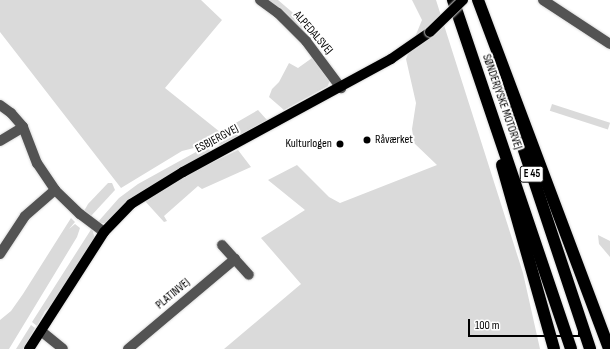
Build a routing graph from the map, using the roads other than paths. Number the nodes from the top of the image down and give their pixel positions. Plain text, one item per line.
1 (260, 0) edge
2 (453, 0) edge
3 (463, 0) edge
4 (474, 0) edge
5 (478, 0) edge
6 (543, 0) edge
7 (610, 44) edge
8 (341, 88) junction
9 (486, 96) junction
10 (0, 105) edge
11 (23, 127) junction
12 (0, 141) edge
13 (54, 190) junction
14 (104, 232) junction
15 (222, 245) dead end
16 (0, 254) edge
17 (235, 259) junction
18 (249, 275) dead end
19 (592, 305) junction
20 (41, 331) junction
21 (29, 349) edge
22 (63, 349) edge
23 (128, 349) edge
24 (553, 349) edge
25 (571, 349) edge
26 (590, 349) edge
27 (605, 349) edge
28 (609, 349) edge

1 - 8 street, ALPEDALSVEJ
2 - 9 highway, SØNDERJYSKE MOTORVEJ / E 45
3 - 8 main road, ESBJERGVEJ, bridge
4 - 26 highway, SØNDERJYSKE MOTORVEJ / E 45
5 - 19 highway
6 - 7 street
8 - 14 main road, ESBJERGVEJ
9 - 24 highway
9 - 25 highway, SØNDERJYSKE MOTORVEJ / E 45
10 - 11 street
11 - 12 street
11 - 13 street
13 - 14 street
13 - 16 street
14 - 20 main road, ESBJERGVEJ
15 - 17 street
17 - 18 street
17 - 23 street, PLATINVEJ
19 - 27 highway
19 - 28 highway
20 - 21 main road, ESBJERGVEJ
20 - 22 street

